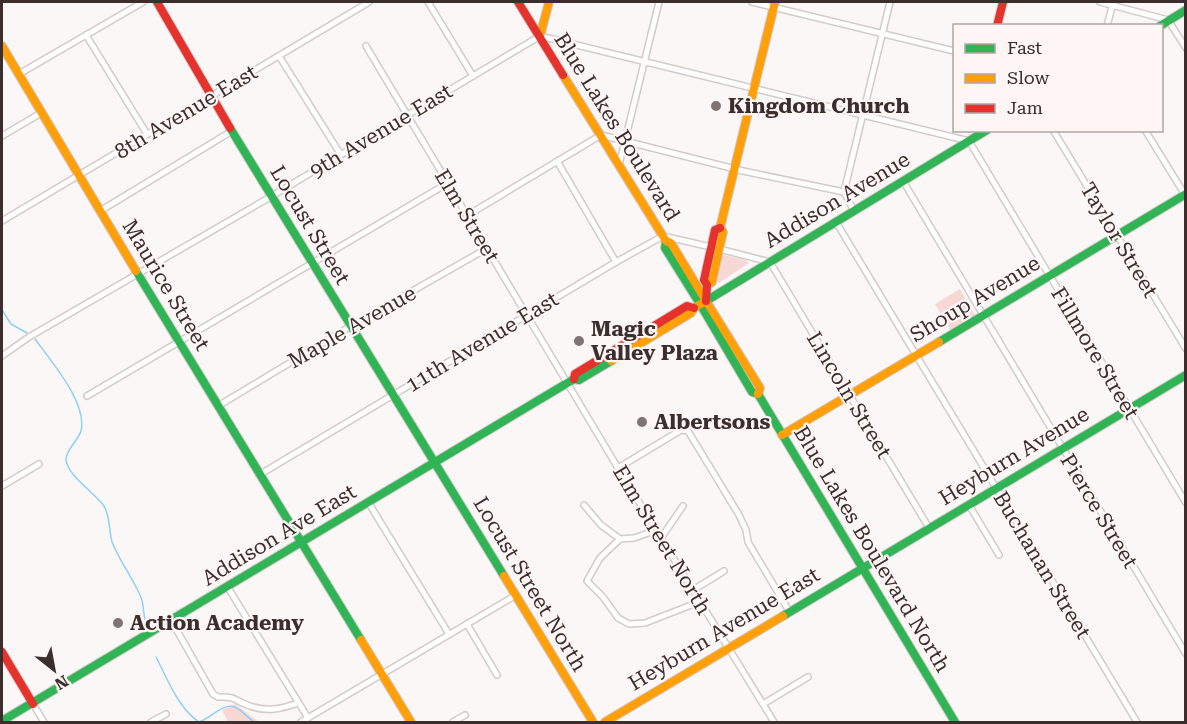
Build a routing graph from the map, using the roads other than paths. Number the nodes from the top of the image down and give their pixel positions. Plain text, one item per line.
1 (143, 2) edge
2 (157, 2) edge
3 (369, 2) edge
4 (428, 2) edge
5 (519, 2) edge
6 (549, 2) edge
7 (659, 2) edge
8 (752, 2) edge
9 (890, 2) edge
10 (1003, 2) edge
11 (1101, 2) edge
12 (1113, 3) edge
13 (775, 4) edge
14 (1185, 10) edge
15 (1168, 20) junction
16 (998, 24) edge
17 (1108, 24) edge
18 (1163, 24) edge
19 (882, 33) junction
20 (86, 35) junction
21 (540, 36) junction
22 (2, 46) edge
23 (366, 46) dead end
24 (1185, 48) edge
25 (953, 51) edge
26 (279, 56) junction
27 (644, 61) junction
28 (19, 74) junction
29 (473, 76) junction
30 (754, 87) junction
31 (213, 95) junction
32 (41, 113) junction
33 (862, 114) junction
34 (407, 115) junction
35 (232, 131) junction
36 (971, 132) edge
37 (984, 132) edge
38 (1054, 132) edge
39 (1146, 132) edge
40 (147, 134) junction
41 (601, 135) junction
42 (2, 136) edge
43 (625, 141) junction
44 (969, 141) junction
45 (341, 155) junction
46 (557, 161) junction
47 (619, 165) junction
48 (734, 169) junction
49 (78, 176) junction
50 (903, 182) junction
51 (448, 183) junction
52 (844, 192) junction
53 (1185, 195) edge
54 (272, 196) junction
55 (100, 211) junction
56 (854, 211) junction
57 (468, 215) junction
58 (2, 221) edge
59 (836, 222) junction
60 (1117, 235) junction
61 (664, 239) junction
62 (715, 248) junction
63 (486, 249) junction
64 (312, 262) junction
65 (616, 262) junction
66 (770, 262) junction
67 (139, 275) junction
68 (1048, 275) junction
69 (700, 304) junction
70 (527, 315) junction
71 (982, 315) junction
72 (351, 327) junction
73 (180, 342) junction
74 (1185, 349) edge
75 (2, 355) edge
76 (916, 356) junction
77 (1185, 375) edge
78 (571, 383) junction
79 (392, 395) junction
80 (87, 396) dead end
81 (849, 396) junction
82 (218, 406) junction
83 (1129, 409) junction
84 (782, 435) junction
85 (1062, 448) junction
86 (39, 464) dead end
87 (434, 465) junction
88 (618, 468) junction
89 (259, 475) junction
90 (2, 486) edge
91 (996, 490) junction
92 (368, 502) junction
93 (1185, 503) edge
94 (584, 505) dead end
95 (683, 506) dead end
96 (969, 506) junction
97 (929, 528) junction
98 (657, 530) junction
99 (661, 538) junction
100 (620, 539) junction
101 (301, 543) junction
102 (999, 555) dead end
103 (861, 567) junction
104 (724, 572) dead end
105 (227, 586) junction
106 (693, 590) junction
107 (516, 595) junction
108 (699, 602) junction
109 (789, 611) junction
110 (171, 620) junction
111 (467, 624) junction
112 (449, 634) junction
113 (727, 648) junction
114 (2, 652) edge
115 (1185, 654) edge
116 (382, 674) junction
117 (496, 675) dead end
118 (808, 677) dead end
119 (32, 703) junction
120 (298, 703) junction
121 (763, 704) junction
122 (166, 714) dead end
123 (465, 716) dead end
124 (308, 718) junction
125 (2, 721) edge
126 (44, 723) edge
127 (151, 723) edge
128 (301, 723) edge
129 (411, 723) edge
130 (453, 723) edge
131 (593, 723) edge
132 (605, 723) edge
133 (774, 723) edge
134 (956, 723) edge
135 (1137, 723) edge

1 - 20 street
2 - 31 street, Locust Street
3 - 26 street, 8th Avenue East
4 - 29 street
5 - 21 street, Blue Lakes Boulevard
6 - 21 street
7 - 27 street
8 - 13 street
9 - 19 street
10 - 16 street
11 - 12 street
12 - 15 street
12 - 17 street
13 - 19 street
13 - 30 street
14 - 15 street
15 - 18 street
15 - 24 street
19 - 25 street
19 - 33 street
20 - 28 street
20 - 40 street
21 - 27 street
21 - 29 street, 9th Avenue East
21 - 41 street, Blue Lakes Boulevard
22 - 28 street, Maurice Street
23 - 34 street, Elm Street
26 - 31 street, 8th Avenue East
26 - 45 street
27 - 30 street
27 - 43 street
28 - 32 street, Maurice Street
29 - 34 street, 9th Avenue East
30 - 33 street
30 - 48 street
31 - 35 street, Locust Street
31 - 40 street, 8th Avenue East
32 - 42 street
32 - 49 street, Maurice Street
33 - 44 street
33 - 52 street
34 - 45 street, 9th Avenue East
34 - 51 street, Elm Street
35 - 54 street, Locust Street
35 - 55 street
36 - 44 street
37 - 44 street, Addison Avenue
38 - 60 street, Taylor Street
39 - 53 street
40 - 49 street, 8th Avenue East
41 - 43 street
41 - 46 street
41 - 47 street, Blue Lakes Boulevard
43 - 47 street
43 - 48 street
44 - 50 street, Addison Avenue
44 - 68 street, Fillmore Street
45 - 54 street, 9th Avenue East
46 - 57 street
46 - 65 street
47 - 61 street, Blue Lakes Boulevard
48 - 52 street
48 - 62 street
49 - 55 street, Maurice Street
49 - 58 street, 8th Avenue East
50 - 56 street, Addison Avenue
50 - 71 street, Pierce Street
51 - 57 street, Elm Street
51 - 64 street
52 - 56 street
53 - 60 street, Shoup Avenue
54 - 64 street, Locust Street
54 - 67 street, 9th Avenue East
55 - 67 street, Maurice Street
56 - 59 street, Addison Avenue
57 - 63 street, Elm Street
59 - 66 street, Addison Avenue
59 - 76 street, Buchanan Street
60 - 68 street, Shoup Avenue
60 - 74 street, Taylor Street
61 - 62 street
61 - 65 street, 11th Avenue East
61 - 69 street, Blue Lakes Boulevard
62 - 66 street
62 - 69 street
63 - 70 street, Elm Street
63 - 72 street, Maple Avenue
64 - 72 street, Locust Street
64 - 73 street
65 - 70 street, 11th Avenue East
66 - 69 street, Addison Avenue
66 - 81 street, Lincoln Street
67 - 73 street, Maurice Street
67 - 75 street, 9th Avenue East
68 - 71 street, Shoup Avenue
68 - 83 street, Fillmore Street
69 - 78 street, Addison Ave East
69 - 84 street, Blue Lakes Boulevard North
70 - 78 street, Elm Street
70 - 79 street, 11th Avenue East
71 - 76 street, Shoup Avenue
71 - 85 street, Pierce Street
72 - 79 street, Locust Street
72 - 82 street, Maple Avenue
73 - 80 street
73 - 82 street, Maurice Street
76 - 81 street, Shoup Avenue
76 - 91 street, Buchanan Street
77 - 83 street, Heyburn Avenue
78 - 87 street, Addison Ave East
78 - 88 street, Elm Street North
79 - 87 street, Locust Street
79 - 89 street, 11th Avenue East
81 - 84 street, Shoup Avenue
81 - 97 street, Lincoln Street
82 - 89 street, Maurice Street
83 - 85 street, Heyburn Avenue
83 - 93 street, Fillmore Street
84 - 103 street, Blue Lakes Boulevard North
85 - 91 street, Heyburn Avenue
85 - 115 street, Pierce Street
86 - 90 street
87 - 92 street, Addison Ave East
87 - 107 street, Locust Street North
88 - 98 street, Elm Street North
88 - 109 street
89 - 101 street, Maurice Street
91 - 96 street, Heyburn Avenue
91 - 135 street, Buchanan Street
92 - 101 street, Addison Ave East
92 - 112 street
94 - 100 street
95 - 99 street
96 - 97 street, Heyburn Avenue
96 - 102 street
97 - 103 street, Heyburn Avenue
98 - 99 street, Elm Street North
98 - 100 street
99 - 106 street, Elm Street North
100 - 108 street
101 - 105 street, Addison Ave East
101 - 116 street, Maurice Street
103 - 109 street, Heyburn Avenue East
103 - 134 street, Blue Lakes Boulevard North
104 - 106 street
105 - 110 street, Addison Ave East
105 - 120 street
106 - 108 street, Elm Street North
107 - 111 street
107 - 131 street, Locust Street North
108 - 113 street, Elm Street North
109 - 113 street, Heyburn Avenue East
110 - 119 street, Addison Ave East
110 - 120 street
111 - 112 street
111 - 117 street
112 - 116 street
113 - 121 street, Elm Street North
113 - 132 street, Heyburn Avenue East
114 - 119 street
116 - 124 street
116 - 129 street, Maurice Street
118 - 121 street
119 - 125 street, Addison Ave East
119 - 126 street
120 - 124 street
121 - 133 street, Elm Street North
122 - 127 street
123 - 130 street
124 - 128 street

